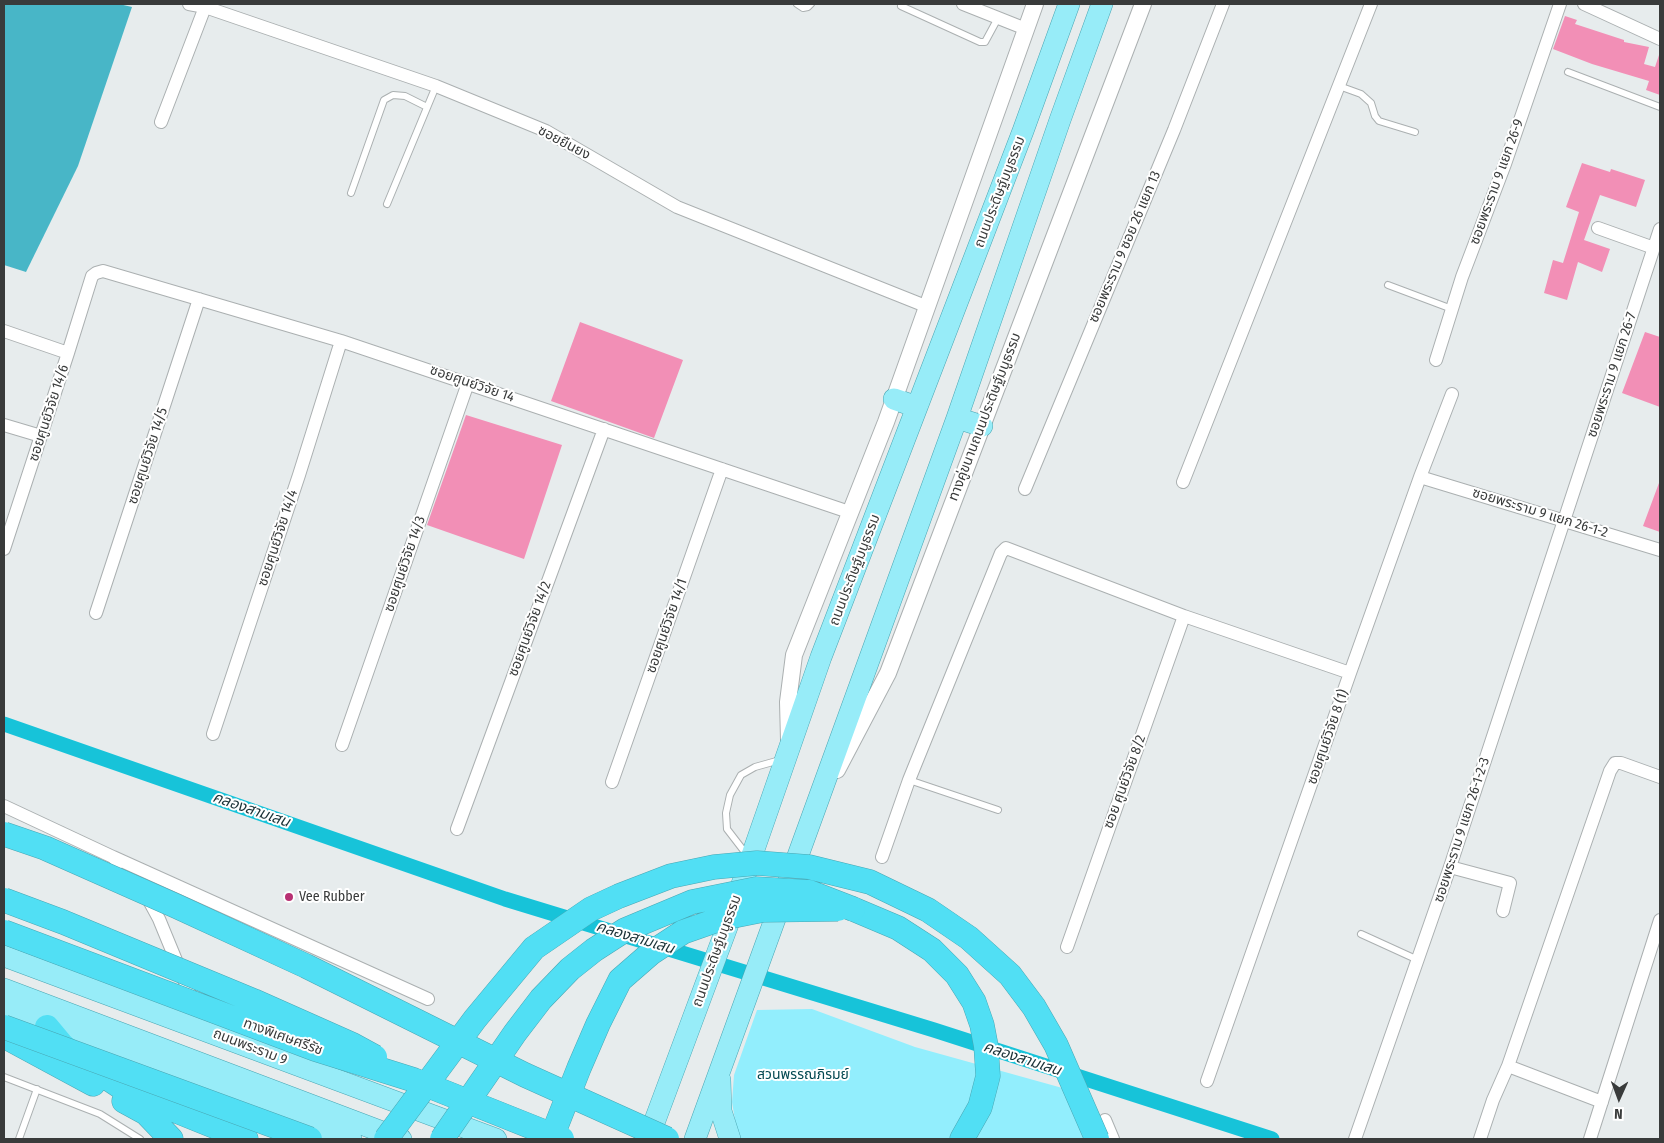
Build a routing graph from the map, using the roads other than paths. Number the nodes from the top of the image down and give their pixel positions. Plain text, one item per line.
1 (190, 4) edge
2 (797, 4) edge
3 (811, 4) edge
4 (963, 4) edge
5 (1035, 4) edge
6 (1069, 4) edge
7 (1102, 4) edge
8 (1143, 4) edge
9 (1223, 4) edge
10 (1371, 4) edge
11 (1560, 4) edge
12 (1584, 4) edge
13 (901, 6) dead end
14 (206, 7) junction
15 (998, 18) junction
16 (1026, 29) junction
17 (1660, 39) edge
18 (1568, 72) dead end
19 (436, 86) junction
20 (1339, 86) junction
21 (427, 107) junction
22 (1660, 108) edge
23 (161, 122) dead end
24 (1415, 132) dead end
25 (351, 193) dead end
26 (387, 204) dead end
27 (1598, 228) dead end
28 (1660, 229) edge
29 (1654, 248) junction
30 (92, 276) joint
31 (1388, 285) dead end
32 (199, 299) junction
33 (928, 307) junction
34 (1452, 310) junction
35 (4, 331) edge
36 (342, 341) junction
37 (68, 353) junction
38 (1436, 360) dead end
39 (468, 383) junction
40 (1452, 394) dead end
41 (894, 398) junction
42 (917, 407) junction
43 (957, 418) junction
44 (4, 425) edge
45 (982, 426) junction
46 (604, 429) junction
47 (41, 436) junction
48 (722, 469) junction
49 (1420, 477) junction
50 (1183, 482) dead end
51 (1024, 489) dead end
52 (849, 512) junction
53 (1564, 520) junction
54 (4, 548) edge
55 (1660, 550) edge
56 (96, 613) dead end
57 (1184, 616) junction
58 (1350, 673) junction
59 (213, 734) dead end
60 (342, 745) dead end
61 (788, 753) junction
62 (1660, 777) edge
63 (909, 780) junction
64 (612, 782) dead end
65 (4, 806) edge
66 (998, 810) dead end
67 (810, 823) junction
68 (457, 829) dead end
69 (4, 834) edge
70 (882, 856) dead end
71 (113, 857) junction
72 (750, 860) junction
73 (1450, 867) junction
74 (4, 900) edge
75 (853, 909) junction
76 (1503, 911) dead end
77 (1660, 920) edge
78 (4, 932) edge
79 (1361, 934) dead end
80 (1067, 947) dead end
81 (4, 956) edge
82 (1418, 960) junction
83 (4, 970) edge
84 (4, 989) edge
85 (428, 999) dead end
86 (4, 1011) edge
87 (4, 1027) edge
88 (47, 1027) junction
89 (204, 1030) junction
90 (4, 1036) edge
91 (1508, 1066) junction
92 (720, 1070) junction
93 (4, 1077) edge
94 (414, 1080) junction
95 (1207, 1081) dead end
96 (37, 1089) junction
97 (1602, 1102) junction
98 (427, 1114) junction
99 (1101, 1130) edge
100 (19, 1139) edge
101 (140, 1139) edge
102 (171, 1139) edge
103 (246, 1139) edge
104 (310, 1139) edge
105 (351, 1139) edge
106 (386, 1139) edge
107 (401, 1139) edge
108 (442, 1139) edge
109 (453, 1139) edge
110 (496, 1139) edge
111 (551, 1139) edge
112 (562, 1139) edge
113 (577, 1139) edge
114 (648, 1139) edge
115 (666, 1139) edge
116 (694, 1139) edge
117 (730, 1139) edge
118 (962, 1139) edge
119 (1113, 1139) edge
120 (1356, 1139) edge
121 (1480, 1139) edge
122 (1590, 1139) edge

1 - 14 street, ซอยยืนยง
2 - 3 lane
4 - 15 street
5 - 16 street
6 - 42 main road, ถนนประดิษฐ์มนูธรรม
7 - 43 main road
8 - 45 street, ทางคู่ขนานถนนประดิษฐ์มนูธรรม
9 - 51 street, ซอยพระราม 9 ซอย 26 แยก 13
10 - 20 street
11 - 34 street, ซอยพระราม 9 แยก 26-9
12 - 17 street
13 - 15 lane
14 - 19 street, ซอยยืนยง
14 - 23 street
15 - 16 street
16 - 33 street
18 - 22 lane
19 - 21 lane
19 - 33 street, ซอยยืนยง
20 - 24 lane
20 - 50 street
21 - 25 lane
21 - 26 lane
27 - 29 street
28 - 29 street, ซอยพระราม 9 แยก 26-7
29 - 53 street, ซอยพระราม 9 แยก 26-7
30 - 32 street, ซอยศูนย์วิจัย 14
30 - 37 street, ซอยศูนย์วิจัย 14/6
31 - 34 lane
32 - 36 street, ซอยศูนย์วิจัย 14
32 - 56 street, ซอยศูนย์วิจัย 14/5
33 - 41 street
34 - 38 street, ซอยพระราม 9 แยก 26-9
35 - 37 street
36 - 39 street, ซอยศูนย์วิจัย 14
36 - 59 street, ซอยศูนย์วิจัย 14/4
37 - 47 street, ซอยศูนย์วิจัย 14/6
39 - 46 street, ซอยศูนย์วิจัย 14
39 - 60 street, ซอยศูนย์วิจัย 14/3
40 - 49 street, ซอยศูนย์วิจัย 8 (1)
41 - 42 main road
41 - 52 street
42 - 61 main road, ถนนประดิษฐ์มนูธรรม
43 - 45 main road
43 - 67 main road
44 - 47 street
45 - 67 street, ทางคู่ขนานถนนประดิษฐ์มนูธรรม
46 - 48 street, ซอยศูนย์วิจัย 14
46 - 68 street, ซอยศูนย์วิจัย 14/2
47 - 54 street, ซอยศูนย์วิจัย 14/6
48 - 52 street, ซอยศูนย์วิจัย 14
48 - 64 street, ซอยศูนย์วิจัย 14/1
49 - 53 street, ซอยพระราม 9 แยก 26-1-2
49 - 58 street, ซอยศูนย์วิจัย 8 (1)
52 - 61 street
53 - 55 street, ซอยพระราม 9 แยก 26-1-2
53 - 73 street, ซอยพระราม 9 แยก 26-1-2-3
57 - 58 street
57 - 63 street
57 - 80 street, ซอย ศูนย์วิจัย 8/2
58 - 95 street, ซอยศูนย์วิจัย 8 (1)
61 - 72 main road, ถนนประดิษฐ์มนูธรรม
61 - 72 lane
62 - 91 street
63 - 66 lane
63 - 70 street
65 - 71 street
67 - 92 main road
69 - 115 highway, bridge
71 - 85 street
71 - 89 street
72 - 114 main road, ถนนประดิษฐ์มนูธรรม
73 - 76 street
73 - 82 street, ซอยพระราม 9 แยก 26-1-2-3
74 - 94 highway, bridge
75 - 108 highway, bridge
75 - 111 highway, bridge
75 - 118 highway
77 - 97 street
78 - 94 highway, ทางพิเศษศรีรัช, bridge
79 - 82 lane
81 - 89 main road, ถนนพระราม 9
82 - 120 street, ซอยพระราม 9 แยก 26-1-2-3
83 - 109 main road, ถนนพระราม 9, bridge
84 - 107 main road
86 - 88 main road
87 - 104 highway, bridge
88 - 103 highway
88 - 105 main road
89 - 98 main road, ถนนพระราม 9
90 - 102 highway
91 - 97 street
91 - 121 street
92 - 116 main road
92 - 117 main road
93 - 96 lane
94 - 112 highway, ทางพิเศษศรีรัช, bridge
96 - 100 lane
96 - 101 lane
97 - 122 street
98 - 110 main road, ถนนพระราม 9
98 - 113 main road
99 - 106 highway, bridge
99 - 119 street

